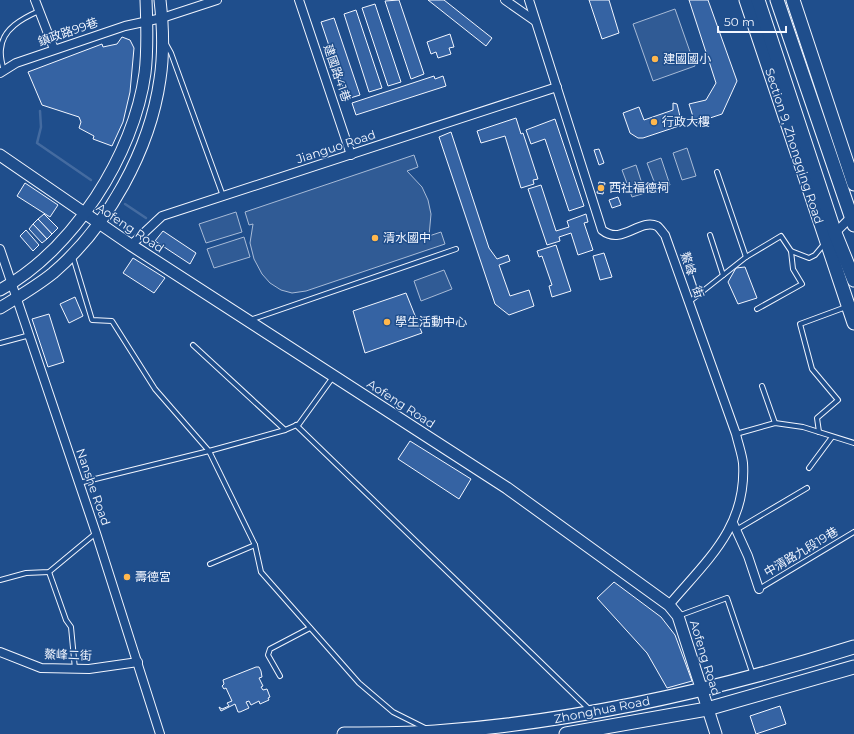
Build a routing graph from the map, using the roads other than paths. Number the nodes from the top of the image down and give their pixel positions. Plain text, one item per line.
1 (35, 0) edge
2 (146, 0) edge
3 (160, 0) edge
4 (217, 0) edge
5 (299, 0) edge
6 (505, 0) edge
7 (529, 0) edge
8 (746, 0) edge
9 (758, 0) edge
10 (777, 0) edge
11 (793, 0) edge
12 (39, 11) junction
13 (162, 18) junction
14 (147, 21) junction
15 (536, 21) junction
16 (162, 37) junction
17 (54, 49) junction
18 (2, 72) edge
19 (557, 87) junction
20 (351, 154) junction
21 (0, 155) edge
22 (717, 172) dead end
23 (854, 184) edge
24 (223, 197) junction
25 (84, 212) junction
26 (854, 219) edge
27 (99, 223) junction
28 (835, 233) junction
29 (710, 235) dead end
30 (826, 242) junction
31 (131, 245) junction
32 (0, 249) edge
33 (456, 249) dead end
34 (791, 251) junction
35 (72, 255) junction
36 (746, 257) junction
37 (723, 275) junction
38 (854, 280) edge
39 (12, 283) junction
40 (0, 290) edge
41 (843, 291) junction
42 (18, 298) junction
43 (688, 303) junction
44 (848, 306) junction
45 (0, 308) edge
46 (757, 309) dead end
47 (249, 321) junction
48 (854, 323) edge
49 (30, 335) junction
50 (0, 343) edge
51 (193, 345) dead end
52 (333, 376) junction
53 (762, 386) dead end
54 (775, 423) junction
55 (296, 425) junction
56 (285, 430) junction
57 (819, 432) junction
58 (736, 434) junction
59 (832, 437) junction
60 (854, 443) edge
61 (209, 452) junction
62 (809, 468) dead end
63 (79, 483) junction
64 (806, 488) dead end
65 (735, 526) junction
66 (854, 532) edge
67 (96, 533) junction
68 (255, 545) junction
69 (210, 564) dead end
70 (50, 572) junction
71 (0, 580) edge
72 (759, 589) joint
73 (669, 605) junction
74 (678, 616) junction
75 (310, 628) junction
76 (854, 647) edge
77 (0, 652) edge
78 (138, 662) junction
79 (854, 667) edge
80 (74, 669) junction
81 (280, 676) dead end
82 (754, 677) junction
83 (702, 691) junction
84 (707, 709) junction
85 (593, 713) junction
86 (434, 733) edge
87 (160, 734) edge
88 (344, 734) edge
89 (566, 734) edge
90 (716, 734) edge

1 - 12 street
2 - 14 street
3 - 13 street
4 - 13 street, 鎮政路99巷
5 - 20 street, 建國路41巷
6 - 15 street
7 - 15 street, 鰲峰一街
8 - 30 main road, Section 9, Zhongqing Road
9 - 28 main road, Section 9, Zhongqing Road
10 - 26 main road
11 - 23 main road
12 - 17 street
12 - 18 lane
13 - 14 street, 鎮政路99巷
13 - 16 street
14 - 17 street, 鎮政路99巷
14 - 25 street
15 - 19 street, 鰲峰一街
16 - 24 lane
16 - 27 street
17 - 18 street, 鎮政路99巷
19 - 20 street, Jianguo Road
19 - 43 street, 鰲峰一街
20 - 24 street, Jianguo Road
21 - 25 street, Aofeng Road
22 - 36 lane
24 - 31 street, Jianguo Road
25 - 27 street, Aofeng Road
25 - 39 street
26 - 28 street
27 - 31 street, Aofeng Road
27 - 35 street
28 - 30 street
28 - 38 main road, Section 9, Zhongqing Road
28 - 41 main road, Section 9, Zhongqing Road
29 - 37 lane
30 - 34 lane
30 - 41 main road, Section 9, Zhongqing Road
31 - 47 street, Aofeng Road
32 - 39 street, Nanshe Road
33 - 47 lane
34 - 36 lane
34 - 46 lane
35 - 42 street
35 - 61 lane
36 - 37 lane
37 - 43 lane
39 - 40 street
39 - 42 street, Nanshe Road
41 - 44 main road, Section 9, Zhongqing Road
42 - 45 street
42 - 49 street, Nanshe Road
43 - 58 street, 鰲峰一街
44 - 48 main road, Section 9, Zhongqing Road
44 - 57 lane
47 - 52 street, Aofeng Road
49 - 50 lane
49 - 63 street, Nanshe Road
51 - 56 lane
52 - 55 lane
52 - 73 street, Aofeng Road
53 - 54 lane
54 - 57 lane
54 - 58 lane
55 - 56 lane
55 - 85 lane
56 - 61 lane
57 - 59 lane
58 - 65 street, 鰲峰一街
59 - 60 lane
59 - 62 lane
61 - 63 lane
61 - 68 lane
63 - 67 street, Nanshe Road
64 - 65 lane
65 - 72 street
65 - 73 street, 鰲峰一街
66 - 72 lane, 中清路九段19巷
67 - 70 lane
67 - 78 street, Nanshe Road
68 - 69 lane
68 - 75 lane
70 - 71 lane
70 - 80 lane
73 - 74 street, Aofeng Road
74 - 82 lane
74 - 83 street, Aofeng Road
75 - 81 lane
75 - 86 lane
76 - 82 main road, Zhonghua Road
77 - 80 street, 鰲峰二街
78 - 80 street, 鰲峰二街
78 - 87 street, Nanshe Road
79 - 84 main road, Zhonghua Road
82 - 83 main road, Zhonghua Road
83 - 84 street, Aofeng Road
83 - 85 main road, Zhonghua Road
84 - 89 main road, Zhonghua Road
84 - 90 street, Aofeng Road
85 - 86 main road, Zhonghua Road
86 - 88 main road, Zhonghua Road

